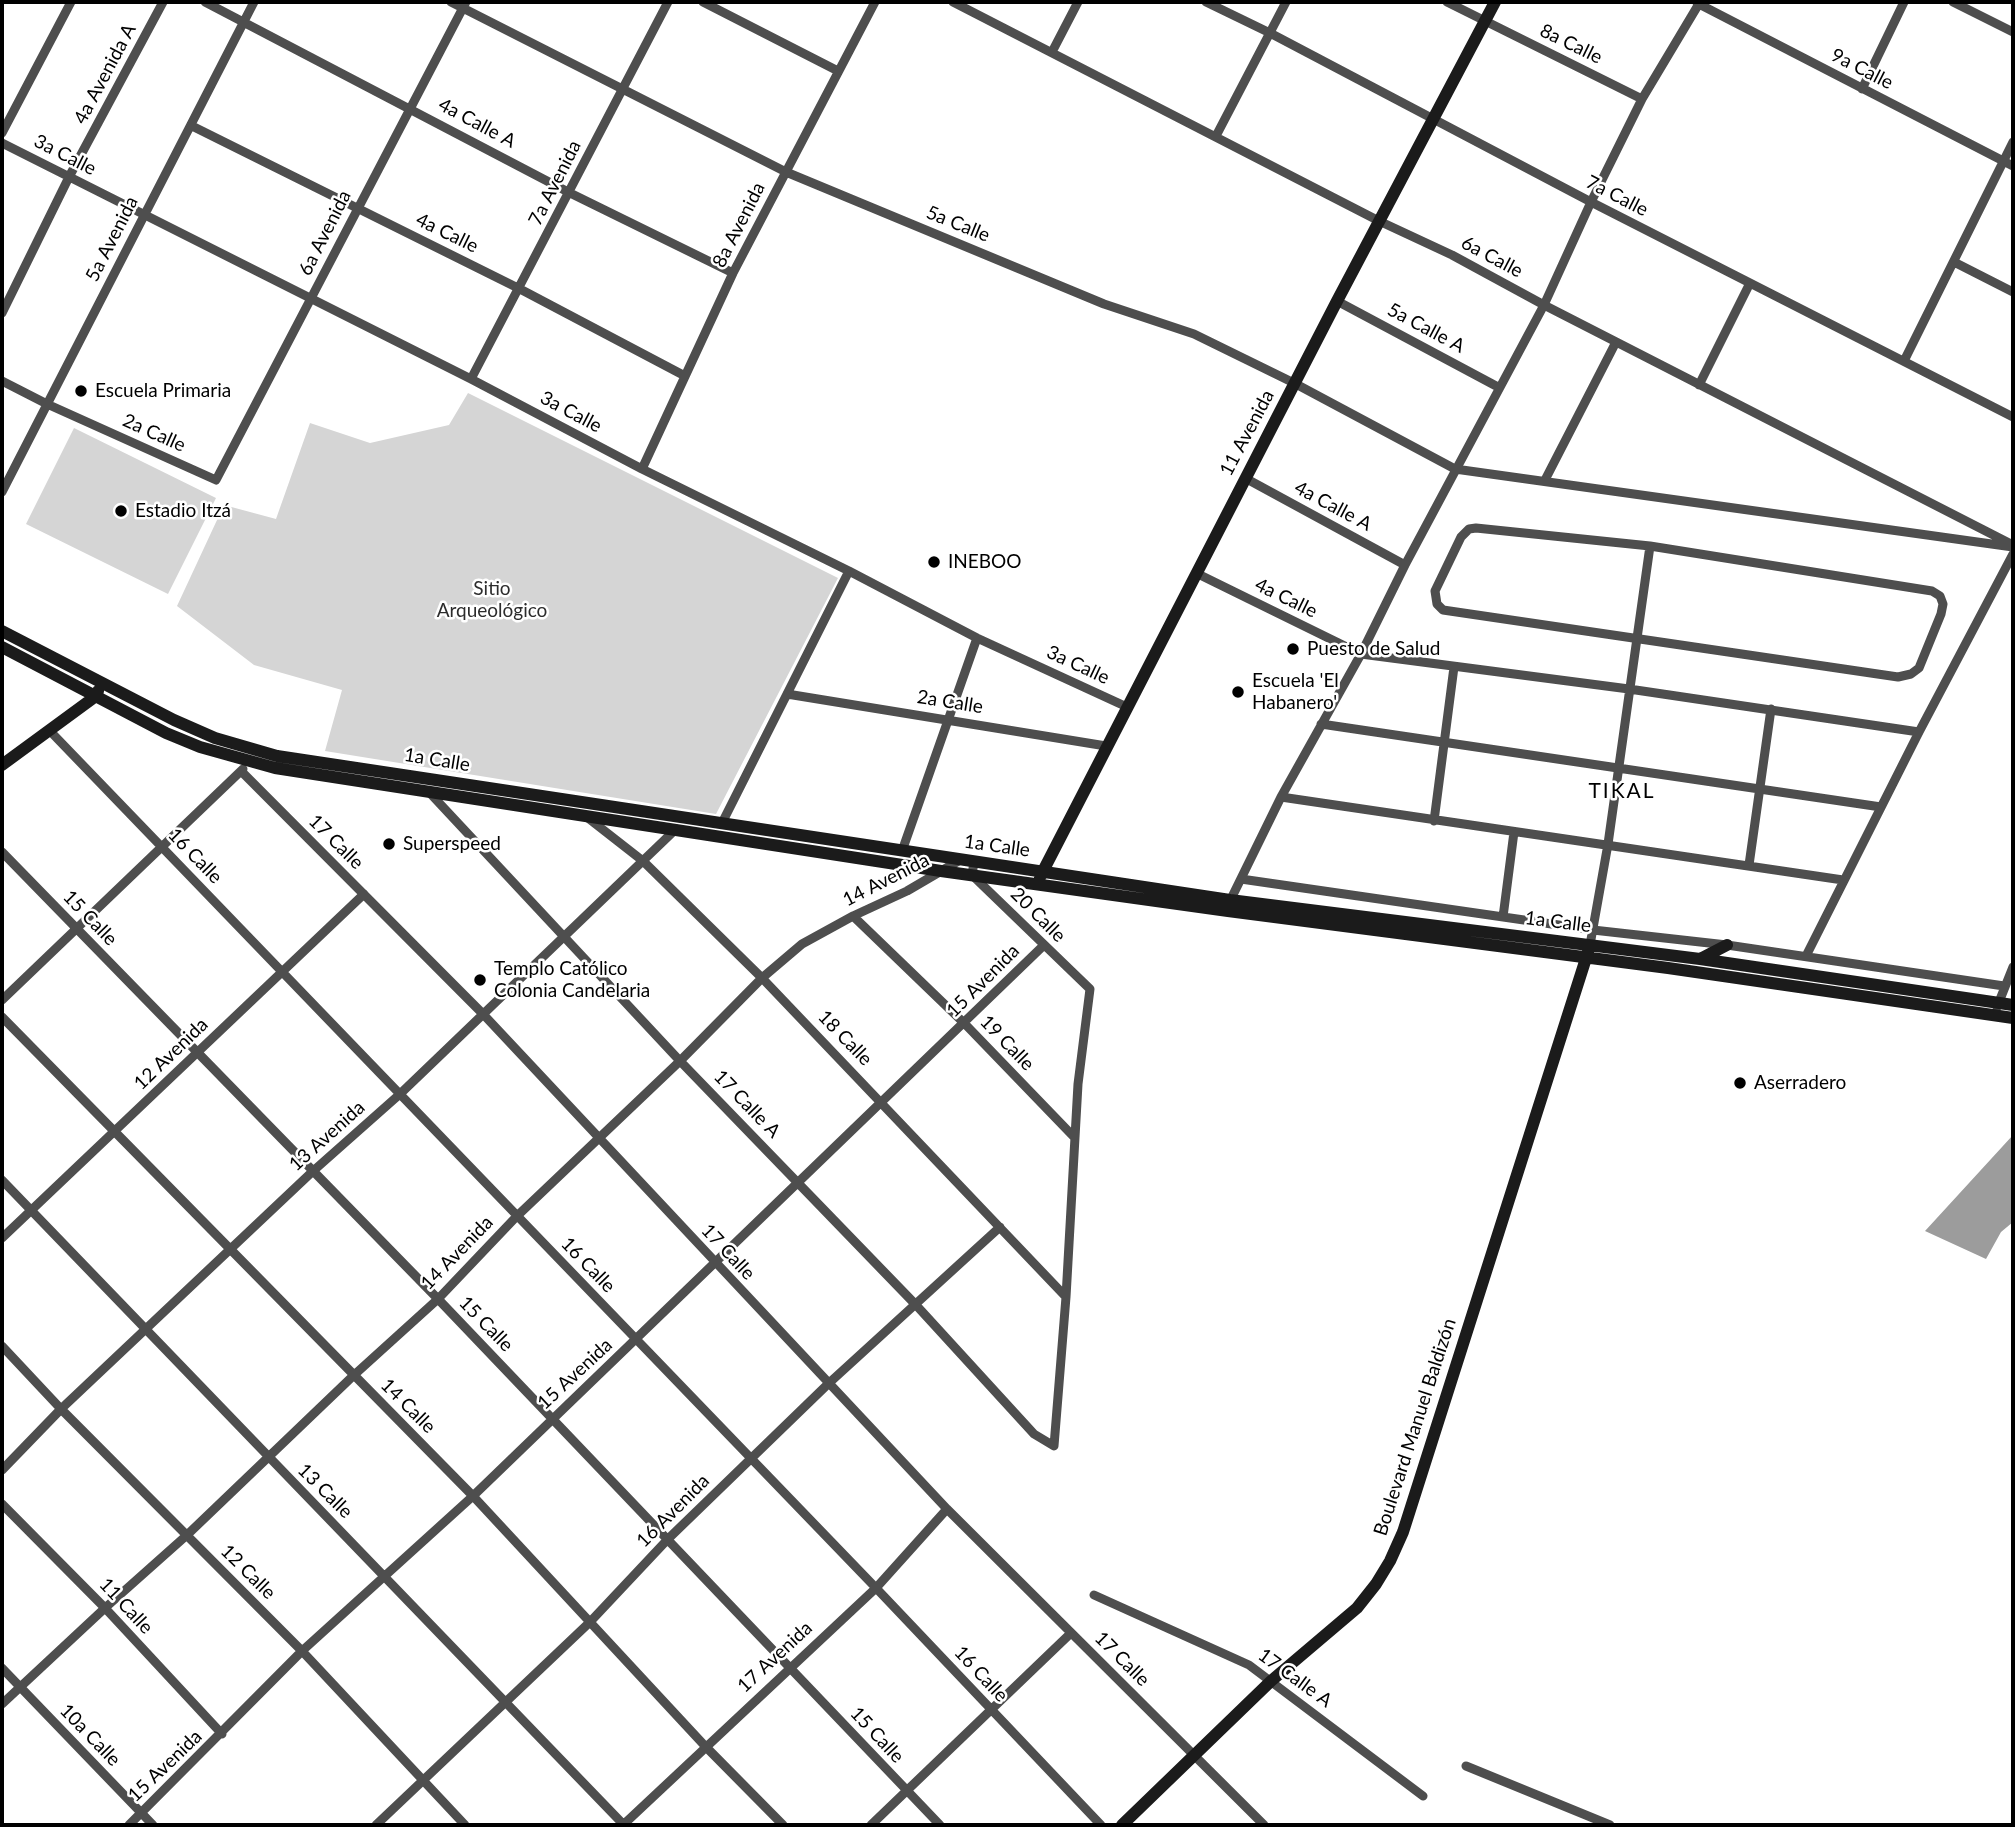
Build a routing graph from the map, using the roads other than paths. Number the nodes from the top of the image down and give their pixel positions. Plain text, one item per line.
1 (71, 2) edge
2 (163, 2) edge
3 (205, 2) edge
4 (254, 2) edge
5 (451, 2) edge
6 (668, 2) edge
7 (703, 2) edge
8 (875, 2) edge
9 (953, 2) edge
10 (1078, 2) edge
11 (1206, 2) edge
12 (1286, 2) edge
13 (1447, 2) edge
14 (1495, 2) edge
15 (1698, 2) edge
16 (1904, 2) edge
17 (1953, 2) edge
18 (464, 5) edge
19 (1485, 21) junction
20 (244, 22) junction
21 (2013, 32) edge
22 (1270, 33) junction
23 (1052, 52) junction
24 (838, 71) junction
25 (623, 89) junction
26 (1862, 89) junction
27 (1642, 99) junction
28 (409, 107) junction
29 (1433, 120) junction
30 (192, 126) junction
31 (2, 133) edge
32 (1216, 136) junction
33 (2013, 142) edge
34 (2, 143) edge
35 (2004, 161) junction
36 (2013, 166) edge
37 (786, 173) junction
38 (69, 177) junction
39 (570, 193) junction
40 (1591, 202) junction
41 (357, 208) junction
42 (144, 215) junction
43 (1379, 221) junction
44 (1954, 262) junction
45 (733, 273) junction
46 (1750, 283) junction
47 (520, 289) junction
48 (2013, 292) edge
49 (311, 298) junction
50 (1336, 300) junction
51 (1544, 305) junction
52 (2, 313) edge
53 (1616, 342) junction
54 (1904, 361) junction
55 (685, 376) junction
56 (471, 379) junction
57 (2, 381) edge
58 (1294, 383) junction
59 (1699, 385) junction
60 (1498, 387) junction
61 (47, 404) junction
62 (2013, 417) edge
63 (642, 469) junction
64 (1455, 469) junction
65 (1245, 478) junction
66 (216, 480) joint
67 (1545, 480) junction
68 (2, 492) edge
69 (1650, 546) junction
70 (2013, 546) edge
71 (2013, 554) edge
72 (1405, 565) junction
73 (849, 571) junction
74 (1196, 573) junction
75 (2, 631) edge
76 (976, 638) junction
77 (1636, 639) junction
78 (2, 647) edge
79 (1361, 653) junction
80 (1454, 667) junction
81 (102, 683) junction
82 (1629, 689) junction
83 (788, 694) junction
84 (96, 696) junction
85 (1127, 707) junction
86 (1770, 709) junction
87 (949, 720) junction
88 (1321, 724) junction
89 (49, 730) junction
90 (1919, 733) junction
91 (1446, 743) junction
92 (1106, 746) junction
93 (276, 762) junction
94 (2, 765) edge
95 (245, 766) junction
96 (1619, 768) junction
97 (428, 785) junction
98 (1761, 788) junction
99 (1281, 797) junction
100 (1881, 807) junction
101 (586, 816) junction
102 (1434, 821) junction
103 (722, 824) junction
104 (676, 829) junction
105 (1514, 832) junction
106 (1608, 845) junction
107 (161, 847) junction
108 (902, 851) junction
109 (2, 852) edge
110 (960, 860) junction
111 (643, 861) junction
112 (1749, 865) junction
113 (973, 868) junction
114 (941, 871) junction
115 (1040, 877) junction
116 (1241, 879) junction
117 (1843, 880) junction
118 (364, 894) junction
119 (1229, 905) junction
120 (853, 916) junction
121 (1503, 917) junction
122 (76, 928) junction
123 (1593, 930) junction
124 (563, 937) junction
125 (1590, 945) junction
126 (1727, 945) junction
127 (1043, 946) junction
128 (1806, 956) junction
129 (1586, 958) junction
130 (1700, 959) junction
131 (1668, 962) junction
132 (2013, 967) edge
133 (282, 971) junction
134 (762, 978) junction
135 (2004, 986) junction
136 (1893, 995) junction
137 (2, 1000) edge
138 (2013, 1005) edge
139 (1996, 1009) junction
140 (483, 1014) junction
141 (2, 1017) edge
142 (2013, 1018) edge
143 (965, 1024) junction
144 (197, 1053) junction
145 (680, 1061) junction
146 (400, 1094) junction
147 (882, 1101) junction
148 (114, 1133) junction
149 (599, 1136) junction
150 (1074, 1137) junction
151 (313, 1172) junction
152 (2, 1180) edge
153 (799, 1182) junction
154 (32, 1211) junction
155 (516, 1217) junction
156 (1000, 1227) junction
157 (2, 1238) edge
158 (231, 1249) junction
159 (714, 1263) junction
160 (1066, 1297) junction
161 (438, 1299) junction
162 (916, 1305) junction
163 (146, 1329) junction
164 (636, 1340) junction
165 (2, 1346) edge
166 (353, 1376) junction
167 (828, 1384) junction
168 (61, 1409) junction
169 (553, 1418) junction
170 (268, 1458) junction
171 (751, 1459) junction
172 (2, 1470) edge
173 (473, 1496) junction
174 (2, 1504) edge
175 (947, 1510) junction
176 (187, 1535) junction
177 (668, 1539) junction
178 (385, 1576) junction
179 (876, 1588) junction
180 (1094, 1595) dead end
181 (105, 1608) junction
182 (590, 1622) junction
183 (1071, 1633) junction
184 (302, 1651) junction
185 (790, 1667) junction
186 (2, 1668) edge
187 (1270, 1681) junction
188 (20, 1687) junction
189 (506, 1702) junction
190 (2, 1704) edge
191 (990, 1709) junction
192 (222, 1734) junction
193 (705, 1746) junction
194 (1193, 1755) junction
195 (1465, 1766) dead end
196 (423, 1779) junction
197 (906, 1791) junction
198 (1423, 1796) dead end
199 (141, 1814) junction
200 (129, 1825) edge
201 (153, 1825) edge
202 (376, 1825) edge
203 (466, 1825) edge
204 (624, 1825) edge
205 (783, 1825) edge
206 (871, 1825) edge
207 (940, 1825) edge
208 (1101, 1825) edge
209 (1122, 1825) edge
210 (1264, 1825) edge
211 (1610, 1825) edge

1 - 31 street
2 - 38 street, 4a Avenida A
3 - 20 street, 4a Calle A
4 - 20 street, 5a Avenida
5 - 18 street, 5a Calle
6 - 25 street, 7a Avenida
7 - 24 street
8 - 24 street, 8a Avenida
9 - 23 street, 6a Calle
10 - 23 street
11 - 22 street, 7a Calle
12 - 22 street
13 - 19 street, 8a Calle
14 - 19 main road, 11 Avenida
15 - 26 street, 9a Calle
15 - 27 street
16 - 26 street
17 - 21 street
18 - 25 street, 5a Calle
18 - 28 street, 6a Avenida
19 - 27 street, 8a Calle
19 - 29 main road, 11 Avenida
20 - 28 street, 4a Calle A
20 - 30 street, 5a Avenida
22 - 29 street, 7a Calle
22 - 32 street
23 - 32 street, 6a Calle
24 - 37 street, 8a Avenida
25 - 37 street, 5a Calle
25 - 39 street, 7a Avenida
26 - 35 street, 9a Calle
27 - 40 street
28 - 39 street, 4a Calle A
28 - 41 street, 6a Avenida
29 - 40 street, 7a Calle
29 - 43 main road, 11 Avenida
30 - 41 street, 4a Calle
30 - 42 street, 5a Avenida
32 - 43 street, 6a Calle
33 - 35 street
34 - 38 street, 3a Calle
35 - 36 street, 9a Calle
35 - 44 street
37 - 45 street, 8a Avenida
37 - 58 street, 5a Calle
38 - 42 street, 3a Calle
38 - 52 street, 4a Avenida A
39 - 45 street, 4a Calle A
39 - 47 street, 7a Avenida
40 - 46 street, 7a Calle
40 - 51 street
41 - 47 street, 4a Calle
41 - 49 street, 6a Avenida
42 - 49 street, 3a Calle
42 - 61 street, 5a Avenida
43 - 50 main road, 11 Avenida
43 - 51 street, 6a Calle
44 - 48 street
44 - 54 street
45 - 55 street, 8a Avenida
46 - 54 street, 7a Calle
46 - 59 street
47 - 55 street, 4a Calle
47 - 56 street, 7a Avenida
49 - 56 street, 3a Calle
49 - 66 street, 6a Avenida
50 - 58 main road, 11 Avenida
50 - 60 street, 5a Calle A
51 - 53 street, 6a Calle
51 - 60 street
53 - 59 street, 6a Calle
53 - 67 street
54 - 62 street, 7a Calle
55 - 63 street, 8a Avenida
56 - 63 street, 3a Calle
57 - 61 street, 2a Calle
58 - 64 street, 5a Calle
58 - 65 main road, 11 Avenida
59 - 70 street, 6a Calle
60 - 64 street
61 - 66 street, 2a Calle
61 - 68 street, 5a Avenida
63 - 73 street, 3a Calle
64 - 67 street
64 - 72 street
65 - 72 street, 4a Calle A
65 - 74 main road, 11 Avenida
67 - 70 street
69 - 77 street
69 - 77 street
69 - 77 street
71 - 90 street
72 - 79 street
73 - 76 street, 3a Calle
73 - 83 street
74 - 79 street, 4a Calle
74 - 85 main road, 11 Avenida
75 - 81 main road, 1a Calle
76 - 85 street, 3a Calle
76 - 87 street
77 - 82 street
78 - 84 main road, 1a Calle
79 - 80 street, 4a Calle
79 - 88 street
80 - 82 street, 4a Calle
80 - 91 street
81 - 84 main road
81 - 93 main road, 1a Calle
82 - 86 street, 4a Calle
82 - 96 street
83 - 87 street, 2a Calle
83 - 103 street
84 - 89 main road
84 - 95 main road, 1a Calle
85 - 92 main road, 11 Avenida
86 - 90 street, 4a Calle
86 - 98 street
87 - 92 street, 2a Calle
87 - 108 street
88 - 91 street
88 - 99 street
89 - 94 main road
89 - 107 street, 16 Calle
90 - 100 street
91 - 96 street
91 - 102 street
92 - 115 main road, 11 Avenida
93 - 95 main road, 1a Calle
93 - 97 main road, 1a Calle
95 - 107 street
95 - 118 street, 17 Calle
96 - 98 street
96 - 106 street
97 - 101 main road, 1a Calle
97 - 103 main road, 1a Calle
97 - 124 street, 17 Calle A
98 - 100 street
98 - 112 street
99 - 102 street
99 - 116 street
100 - 117 street
101 - 104 main road, 1a Calle
101 - 111 street, 18 Calle
102 - 105 street
103 - 108 main road, 1a Calle
104 - 111 street, 13 Avenida
104 - 114 main road, 1a Calle
105 - 106 street
105 - 121 street
106 - 112 street
106 - 123 street
107 - 122 street
107 - 133 street, 16 Calle
108 - 110 main road, 1a Calle
109 - 122 street, 15 Calle
110 - 113 main road, 1a Calle
110 - 114 street, 14 Avenida
111 - 124 street, 13 Avenida
111 - 134 street, 18 Calle
112 - 117 street
113 - 114 main road, 1a Calle
113 - 115 main road, 1a Calle
113 - 127 street, 20 Calle
114 - 120 street, 14 Avenida
115 - 119 main road, 1a Calle
116 - 119 street
116 - 121 street, 1a Calle
117 - 128 street
118 - 133 street, 12 Avenida
118 - 140 street, 17 Calle
119 - 125 main road, 1a Calle
119 - 129 main road, 1a Calle
120 - 134 street, 14 Avenida
120 - 143 street, 19 Calle
121 - 123 street, 1a Calle
122 - 137 street
122 - 144 street, 15 Calle
123 - 125 street
123 - 126 street, 1a Calle
124 - 140 street, 13 Avenida
124 - 145 street, 17 Calle A
125 - 129 main road, Boulevard Manuel Baldizón
125 - 131 main road, 1a Calle
126 - 128 street, 1a Calle
126 - 130 main road
127 - 143 street, 15 Avenida
127 - 150 street, 20 Calle
128 - 135 street, 1a Calle
129 - 131 main road, 1a Calle
129 - 187 main road, Boulevard Manuel Baldizón
130 - 131 main road, 1a Calle
130 - 136 main road, 1a Calle
131 - 136 main road, 1a Calle
132 - 135 street
133 - 144 street, 12 Avenida
133 - 146 street, 16 Calle
134 - 145 street, 14 Avenida
134 - 147 street, 18 Calle
135 - 139 street
136 - 139 main road, 1a Calle
138 - 139 main road, 1a Calle
139 - 142 main road, 1a Calle
140 - 146 street, 13 Avenida
140 - 149 street, 17 Calle
141 - 148 street, 14 Calle
143 - 147 street, 15 Avenida
143 - 150 street, 19 Calle
144 - 148 street, 12 Avenida
144 - 151 street, 15 Calle
145 - 149 street, 14 Avenida
145 - 153 street, 17 Calle A
146 - 151 street, 13 Avenida
146 - 155 street, 16 Calle
147 - 153 street, 15 Avenida
147 - 156 street, 18 Calle
148 - 154 street, 12 Avenida
148 - 158 street, 14 Calle
149 - 155 street, 14 Avenida
149 - 159 street, 17 Calle
150 - 160 street
151 - 158 street, 13 Avenida
151 - 161 street, 15 Calle
152 - 154 street, 13 Calle
153 - 159 street, 15 Avenida
153 - 162 street, 17 Calle A
154 - 157 street, 12 Avenida
154 - 163 street, 13 Calle
155 - 161 street, 14 Avenida
155 - 164 street, 16 Calle
156 - 160 street, 18 Calle
156 - 162 street, 16 Avenida
158 - 163 street, 13 Avenida
158 - 166 street, 14 Calle
159 - 164 street, 15 Avenida
159 - 167 street, 17 Calle
160 - 162 street, 17 Calle A
161 - 166 street, 14 Avenida
161 - 169 street, 15 Calle
162 - 167 street, 16 Avenida
163 - 168 street, 13 Avenida
163 - 170 street, 13 Calle
164 - 169 street, 15 Avenida
164 - 171 street, 16 Calle
165 - 168 street, 12 Calle
166 - 170 street, 14 Avenida
166 - 173 street, 14 Calle
167 - 171 street, 16 Avenida
167 - 175 street, 17 Calle
168 - 172 street, 13 Avenida
168 - 176 street, 12 Calle
169 - 173 street, 15 Avenida
169 - 177 street, 15 Calle
170 - 176 street, 14 Avenida
170 - 178 street, 13 Calle
171 - 177 street, 16 Avenida
171 - 179 street, 16 Calle
173 - 178 street, 15 Avenida
173 - 182 street, 14 Calle
174 - 181 street, 11 Calle
175 - 179 street, 17 Avenida
175 - 183 street, 17 Calle
176 - 181 street, 14 Avenida
176 - 184 street, 12 Calle
177 - 182 street, 16 Avenida
177 - 185 street, 15 Calle
178 - 184 street, 15 Avenida
178 - 189 street, 13 Calle
179 - 185 street, 17 Avenida
179 - 191 street, 16 Calle
180 - 187 street, 17 Calle A
181 - 188 street, 14 Avenida
181 - 192 street, 11 Calle
182 - 189 street, 16 Avenida
182 - 193 street, 14 Calle
183 - 191 street
183 - 194 street, 17 Calle
184 - 192 street, 15 Avenida
184 - 196 street, 12 Calle
185 - 193 street, 17 Avenida
185 - 197 street, 15 Calle
186 - 188 street, 10a Calle
187 - 194 main road, Boulevard Manuel Baldizón
187 - 198 street, 17 Calle A
188 - 190 street, 14 Avenida
188 - 199 street, 10a Calle
189 - 196 street, 16 Avenida
189 - 204 street, 13 Calle
191 - 197 street
191 - 208 street, 16 Calle
192 - 199 street, 15 Avenida
193 - 204 street, 17 Avenida
193 - 205 street, 14 Calle
194 - 209 main road, Boulevard Manuel Baldizón
194 - 210 street
195 - 211 street
196 - 202 street, 16 Avenida
196 - 203 street, 12 Calle
197 - 206 street
197 - 207 street, 15 Calle
199 - 200 street, 15 Avenida
199 - 201 street, 10a Calle

